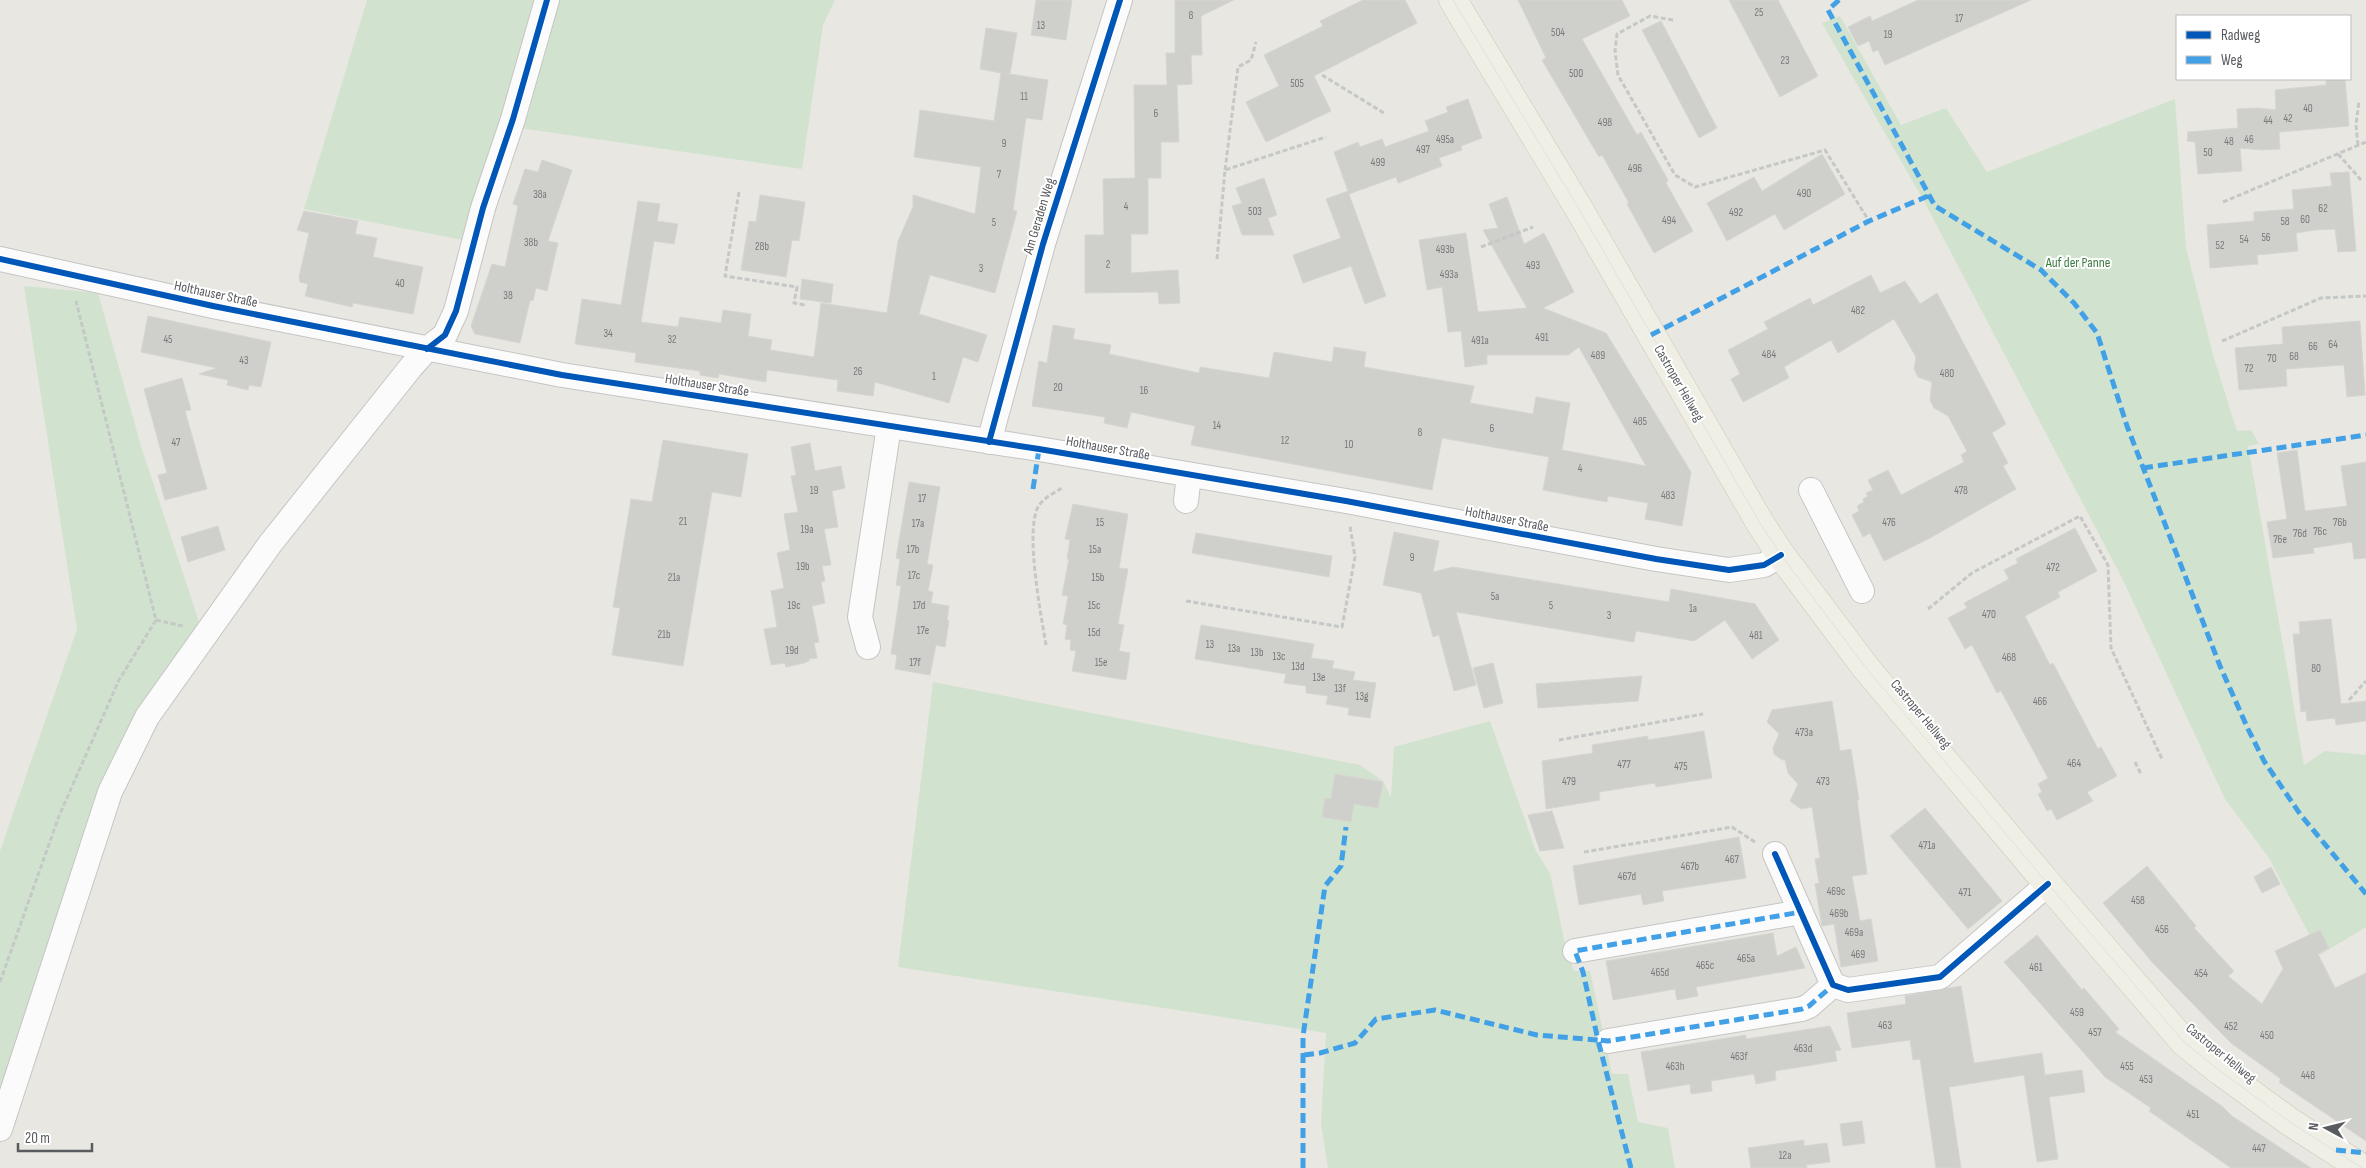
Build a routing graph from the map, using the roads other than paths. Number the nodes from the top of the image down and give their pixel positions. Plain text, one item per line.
1 (547, 0) edge
2 (1120, 0) edge
3 (1453, 0) edge
4 (0, 259) edge
5 (427, 350) junction
6 (888, 426) junction
7 (990, 442) junction
8 (1189, 475) junction
9 (1811, 490) dead end
10 (1186, 502) dead end
11 (1781, 555) junction
12 (1862, 591) dead end
13 (868, 647) dead end
14 (1775, 854) road end
15 (2048, 884) junction
16 (1801, 912) junction
17 (1575, 951) dead end
18 (1833, 985) junction
19 (1608, 1041) dead end
20 (0, 1129) edge
21 (2362, 1168) edge

1 - 5 street
2 - 7 street, Am Geraden Weg
3 - 11 main road, Castroper Hellweg
4 - 5 street, Holthauser Straße
5 - 6 street, Holthauser Straße
5 - 20 street
6 - 7 street, Holthauser Straße
6 - 13 street
7 - 8 street, Holthauser Straße
8 - 10 street
8 - 11 street, Holthauser Straße
9 - 12 street
11 - 15 main road, Castroper Hellweg
14 - 16 street
15 - 18 street
15 - 21 main road, Castroper Hellweg
16 - 17 street
16 - 18 street
18 - 19 street

